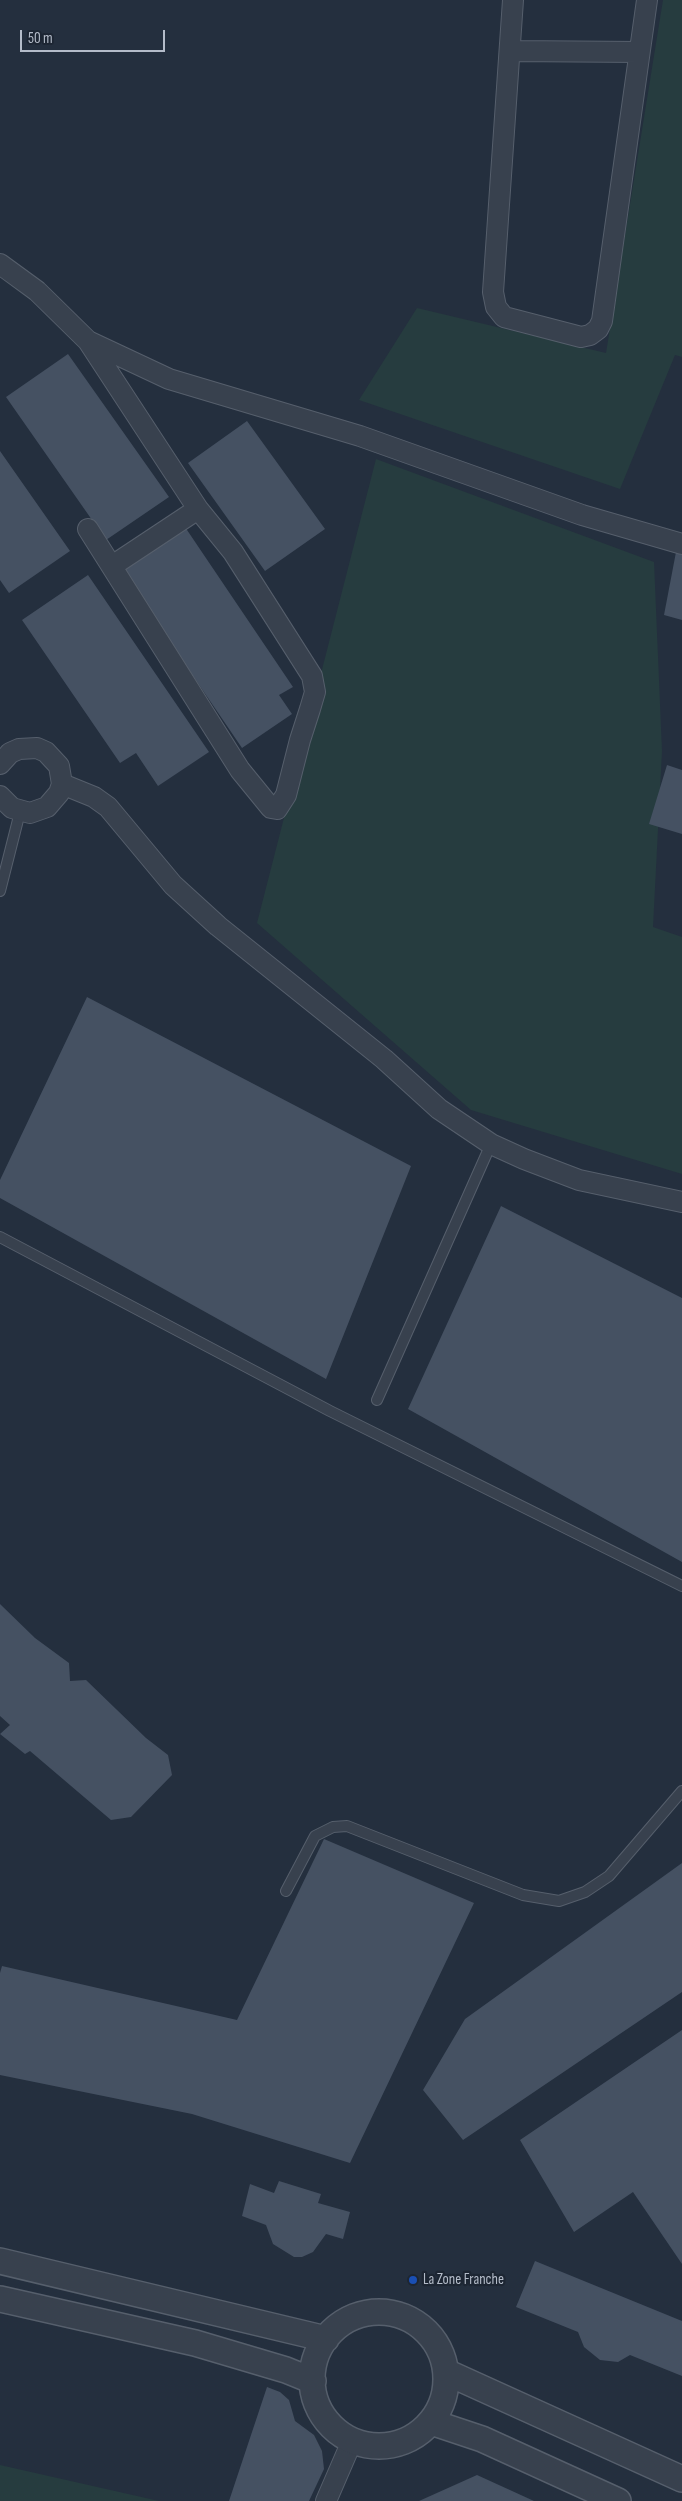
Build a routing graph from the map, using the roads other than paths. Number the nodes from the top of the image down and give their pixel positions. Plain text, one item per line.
1 (513, 0) edge
2 (646, 0) edge
3 (511, 51) junction
4 (639, 52) junction
5 (0, 264) edge
6 (88, 341) junction
7 (198, 510) junction
8 (88, 529) dead end
9 (682, 544) edge
10 (112, 566) junction
11 (0, 764) edge
12 (62, 784) junction
13 (0, 796) edge
14 (20, 812) junction
15 (0, 891) edge
16 (491, 1144) junction
17 (682, 1202) edge
18 (0, 1237) edge
19 (377, 1400) dead end
20 (682, 1586) edge
21 (682, 1791) edge
22 (286, 1891) dead end
23 (0, 2261) edge
24 (0, 2299) edge
25 (326, 2339) junction
26 (446, 2372) junction
27 (312, 2380) junction
28 (431, 2422) junction
29 (352, 2441) junction
30 (682, 2479) edge
31 (326, 2501) edge
32 (618, 2501) edge

1 - 3 street
2 - 4 street
3 - 4 street
3 - 4 street
5 - 6 street
6 - 7 street
6 - 9 street
7 - 10 street
7 - 10 street
8 - 10 street
11 - 12 street
12 - 14 street
12 - 16 street
13 - 14 street
14 - 15 lane
16 - 17 street
16 - 19 lane
18 - 20 lane
21 - 22 lane
23 - 25 street
24 - 27 street
25 - 26 street
25 - 27 street
26 - 28 street
26 - 30 street
27 - 29 street
28 - 29 street
28 - 32 street
29 - 31 street

